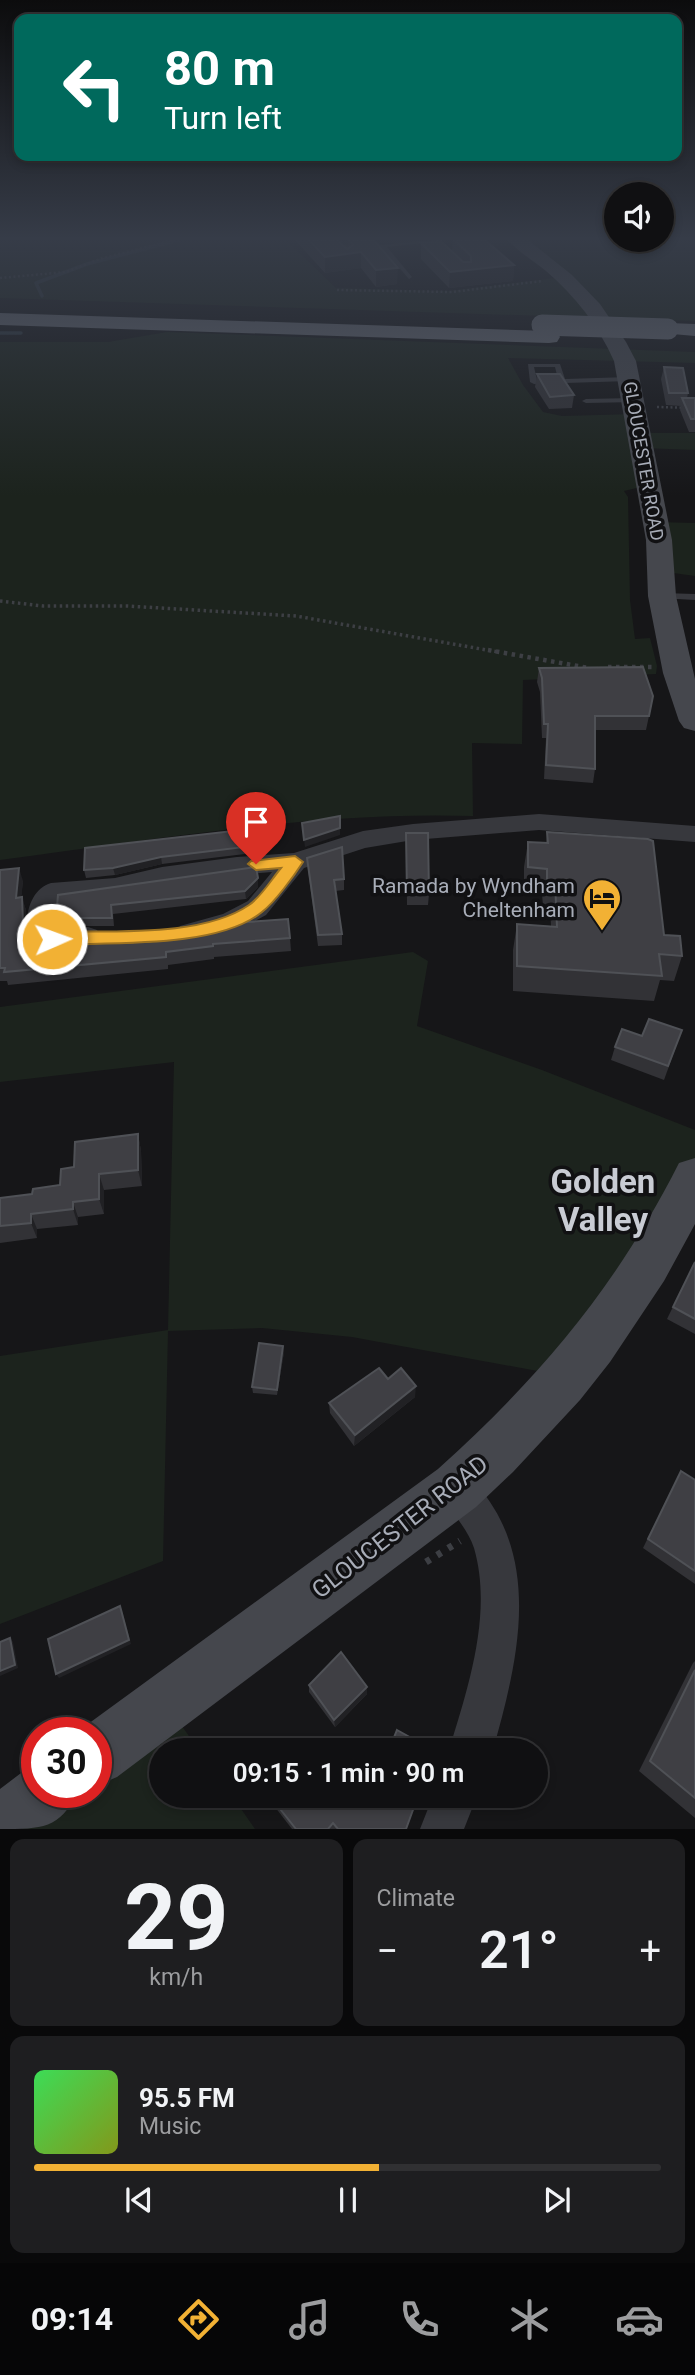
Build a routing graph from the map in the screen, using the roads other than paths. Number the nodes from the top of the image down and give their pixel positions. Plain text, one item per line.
1 (289, 325) edge
2 (418, 325) edge
3 (607, 325) edge
4 (695, 330) edge
5 (546, 331) junction
6 (670, 335) junction
7 (695, 342) edge
8 (562, 380) edge
9 (633, 395) junction
10 (586, 401) dead end
11 (662, 596) junction
12 (695, 597) edge
13 (695, 721) edge
14 (695, 834) edge
15 (295, 862) junction
16 (162, 934) edge
17 (107, 936) edge
18 (695, 1177) edge
19 (457, 1488) junction
20 (474, 1738) edge
21 (112, 1744) edge
22 (26, 1808) edge
23 (450, 1808) edge
24 (0, 1827) edge
25 (442, 1829) edge

1 - 5 highway
2 - 5 highway
3 - 9 main road, GLOUCESTER ROAD
4 - 6 highway
5 - 6 highway
6 - 7 highway
8 - 9 lane
9 - 10 lane
9 - 11 main road, GLOUCESTER ROAD
11 - 12 lane
11 - 13 main road, GLOUCESTER ROAD
14 - 15 street
15 - 16 street
15 - 17 street
18 - 19 main road, GLOUCESTER ROAD
19 - 20 street
19 - 21 main road, GLOUCESTER ROAD
22 - 24 main road
23 - 25 street

